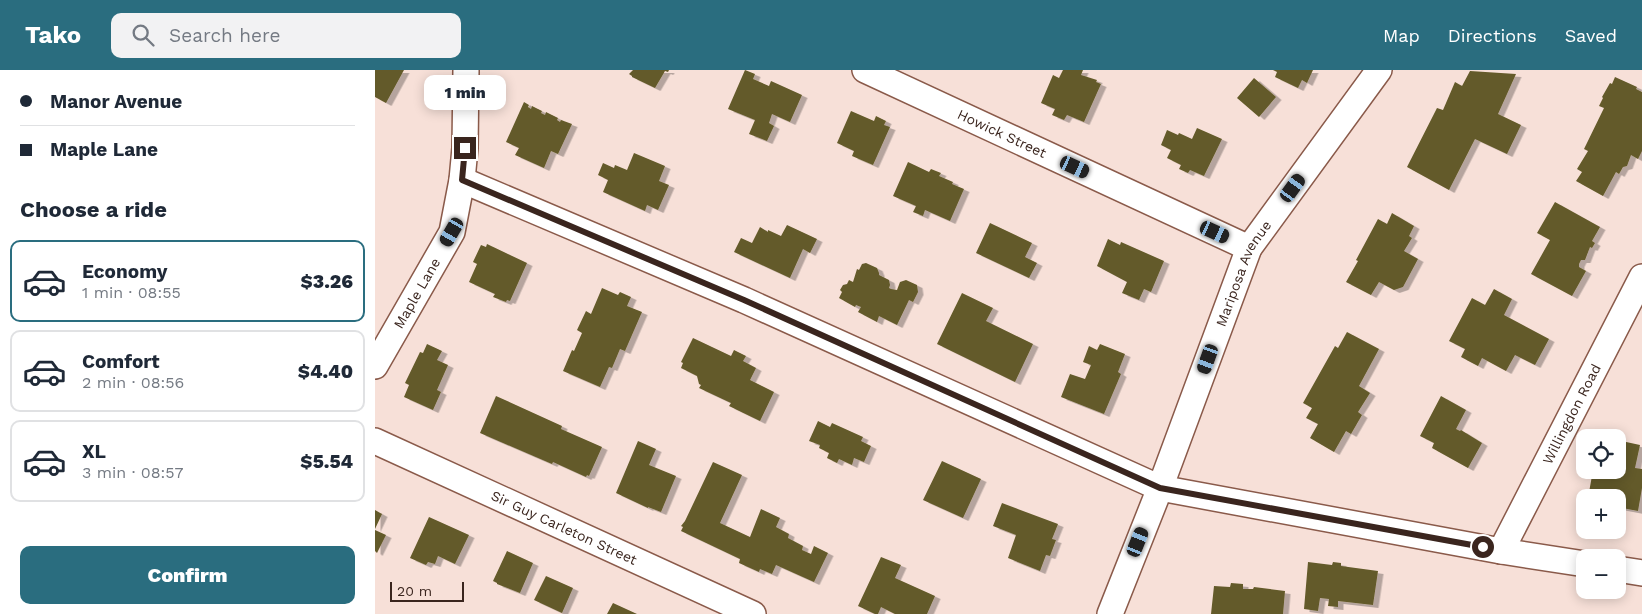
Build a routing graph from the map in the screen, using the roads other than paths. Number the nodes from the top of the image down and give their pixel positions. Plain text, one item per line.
1 (466, 70) edge
2 (865, 70) edge
3 (1379, 70) edge
4 (462, 180) junction
5 (1249, 248) junction
6 (1642, 277) edge
7 (375, 366) edge
8 (375, 441) edge
9 (1160, 488) junction
10 (1501, 551) junction
11 (1576, 563) edge
12 (1626, 570) edge
13 (1642, 573) edge
14 (753, 614) edge
15 (1110, 614) edge

1 - 4 street, Maple Lane
2 - 5 street, Howick Street
3 - 5 street, Mariposa Avenue
4 - 7 street, Maple Lane
4 - 9 street
5 - 9 street, Mariposa Avenue
6 - 10 street, Willingdon Road
8 - 14 street, Sir Guy Carleton Street
9 - 10 street
9 - 15 street, Mariposa Avenue
10 - 11 street
12 - 13 street

